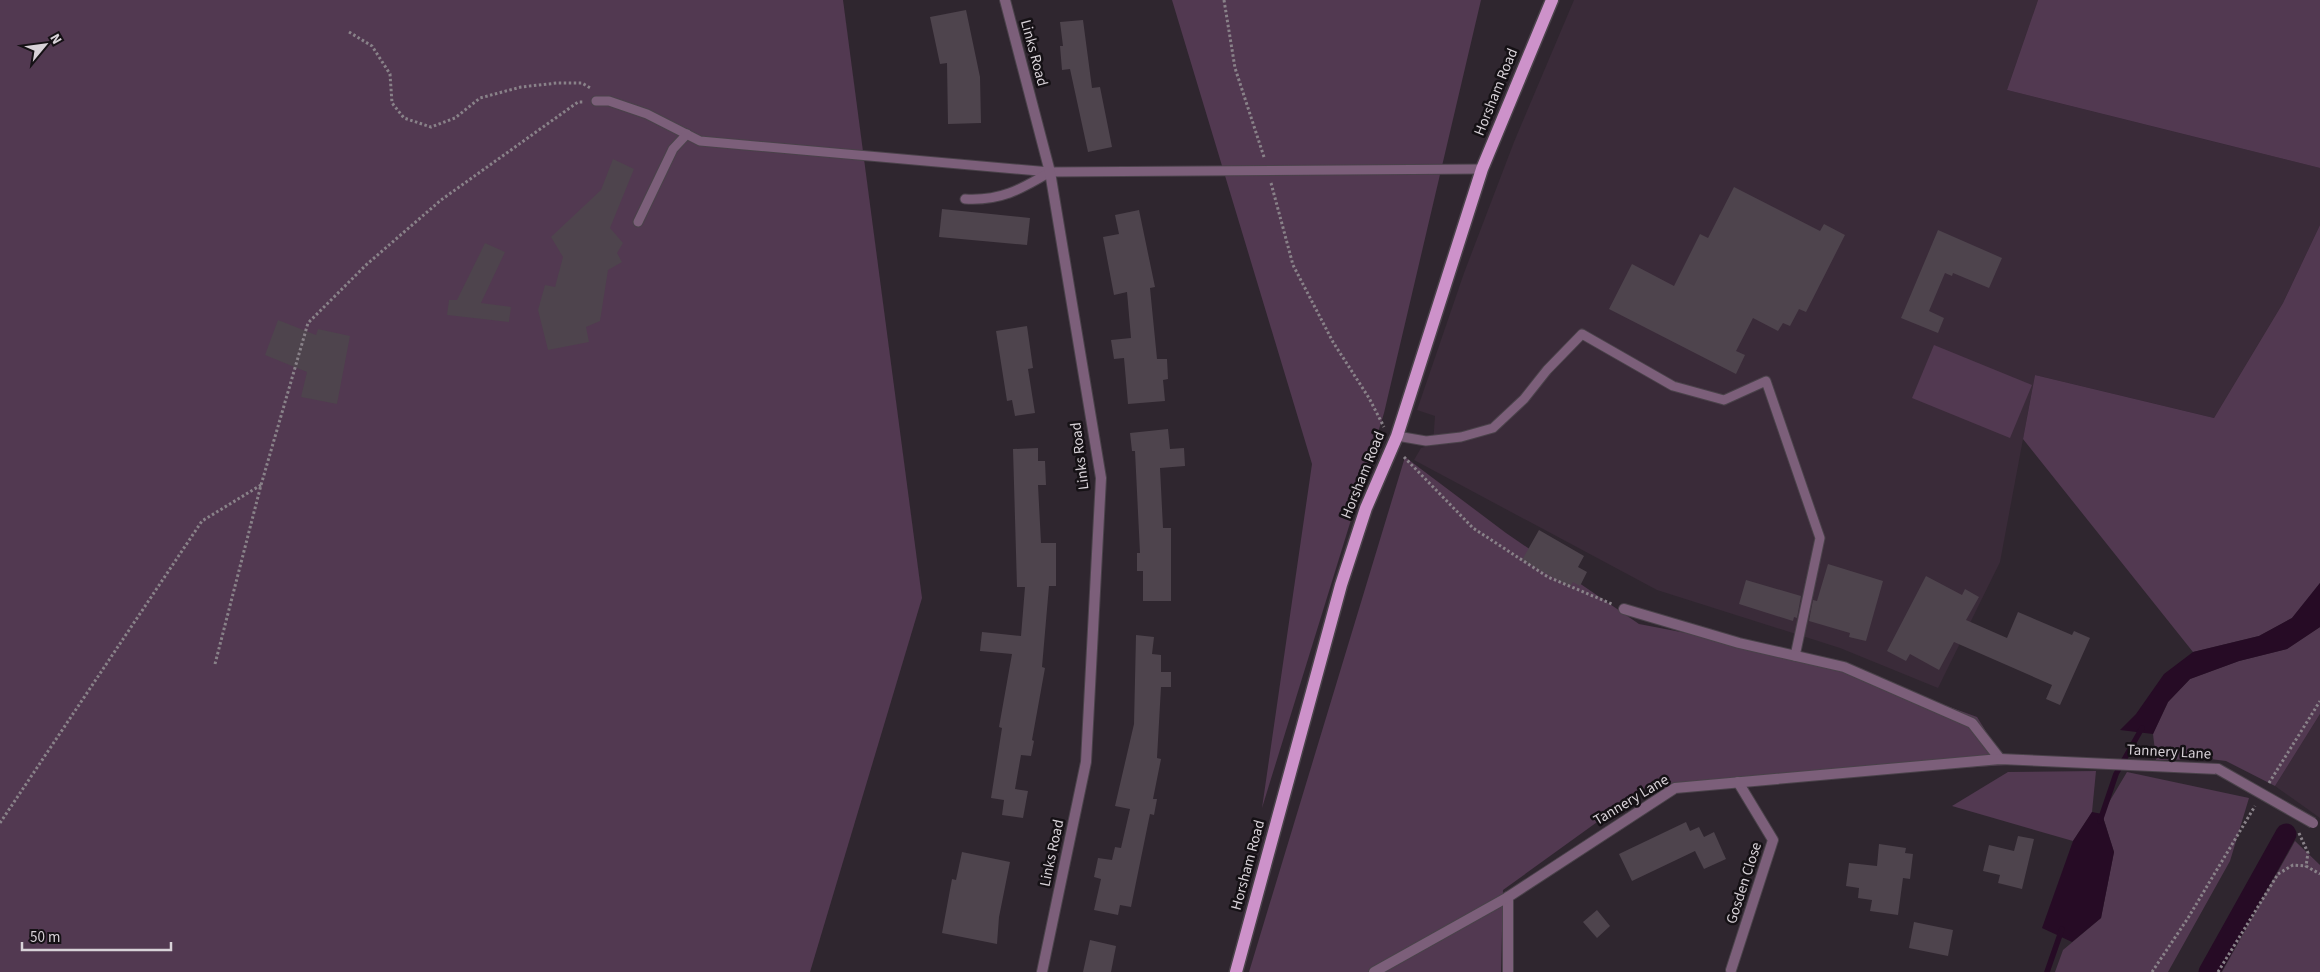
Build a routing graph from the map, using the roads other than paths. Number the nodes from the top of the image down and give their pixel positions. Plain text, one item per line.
1 (1005, 0) edge
2 (1552, 0) edge
3 (596, 101) road end
4 (687, 134) junction
5 (1482, 169) junction
6 (1050, 172) junction
7 (965, 199) dead end
8 (638, 222) dead end
9 (1395, 440) junction
10 (1624, 609) road end
11 (1795, 656) junction
12 (2000, 759) junction
13 (1738, 782) junction
14 (2317, 826) edge
15 (1508, 897) junction
16 (1731, 970) dead end
17 (1042, 972) edge
18 (1236, 972) edge
19 (1374, 972) edge
20 (1508, 972) edge

1 - 6 street, Links Road
2 - 5 main road, Horsham Road
3 - 4 lane
4 - 6 lane
4 - 8 lane
5 - 6 lane
5 - 9 main road, Horsham Road
6 - 7 lane
6 - 17 street, Links Road
9 - 11 lane
9 - 18 main road, Horsham Road
10 - 11 street
11 - 12 street
12 - 13 street, Tannery Lane
12 - 14 street, Tannery Lane, bridge
13 - 15 street, Tannery Lane
13 - 16 street, Gosden Close
15 - 19 street, Tannery Lane
15 - 20 street

